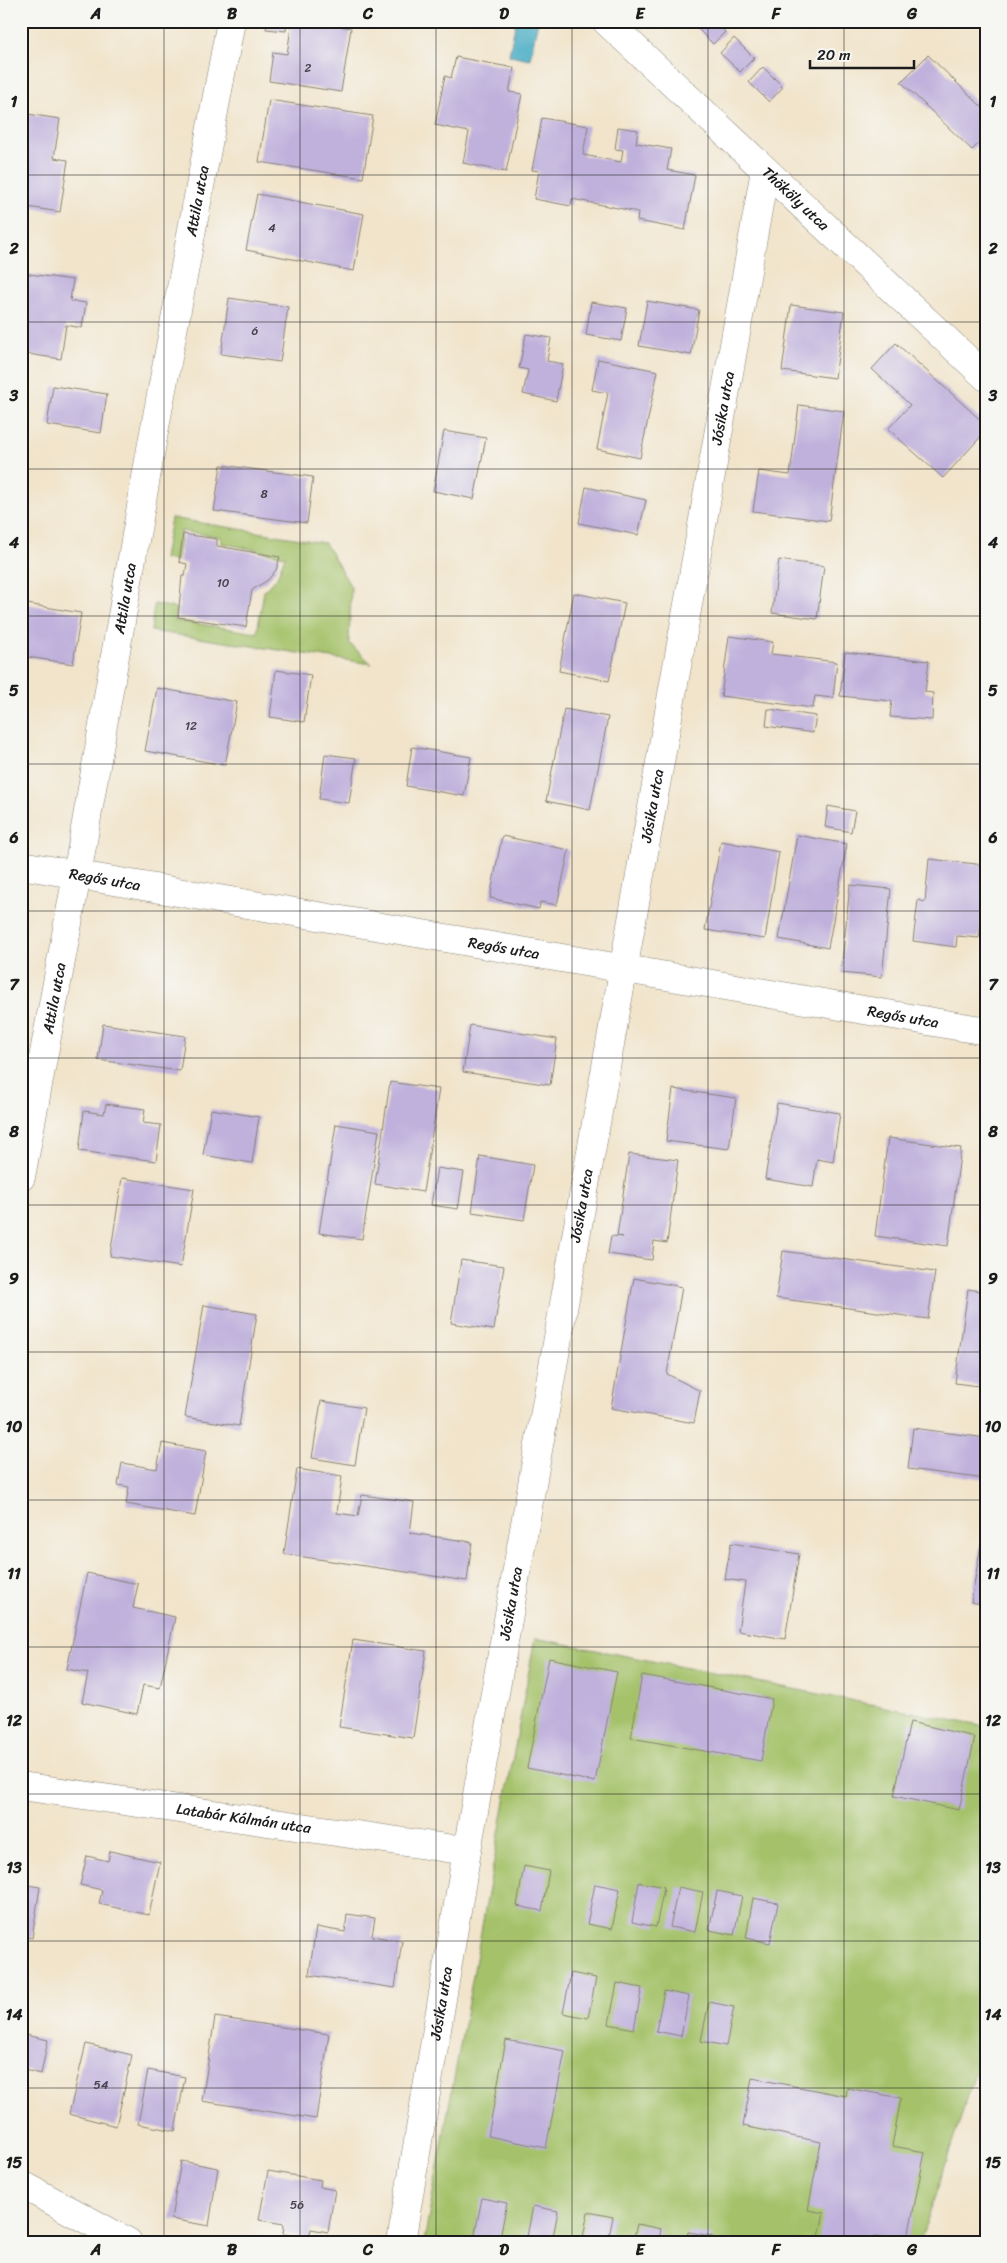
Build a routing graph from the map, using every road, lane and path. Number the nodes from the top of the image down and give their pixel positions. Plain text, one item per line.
1 (231, 21) edge
2 (606, 21) edge
3 (765, 170) junction
4 (986, 377) edge
5 (21, 865) edge
6 (77, 875) junction
7 (623, 970) junction
8 (986, 1031) edge
9 (21, 1177) edge
10 (21, 1786) edge
11 (466, 1851) junction
12 (21, 2184) edge
13 (128, 2242) edge
14 (401, 2242) edge

1 - 6 street, Attila utca
2 - 3 street, Thököly utca
3 - 4 street, Thököly utca
3 - 7 street, Jósika utca
5 - 6 street, Regős utca
6 - 7 street, Regős utca
6 - 9 street, Attila utca
7 - 8 street, Regős utca
7 - 11 street, Jósika utca
10 - 11 street, Latabár Kálmán utca
11 - 14 street, Jósika utca
12 - 13 street

